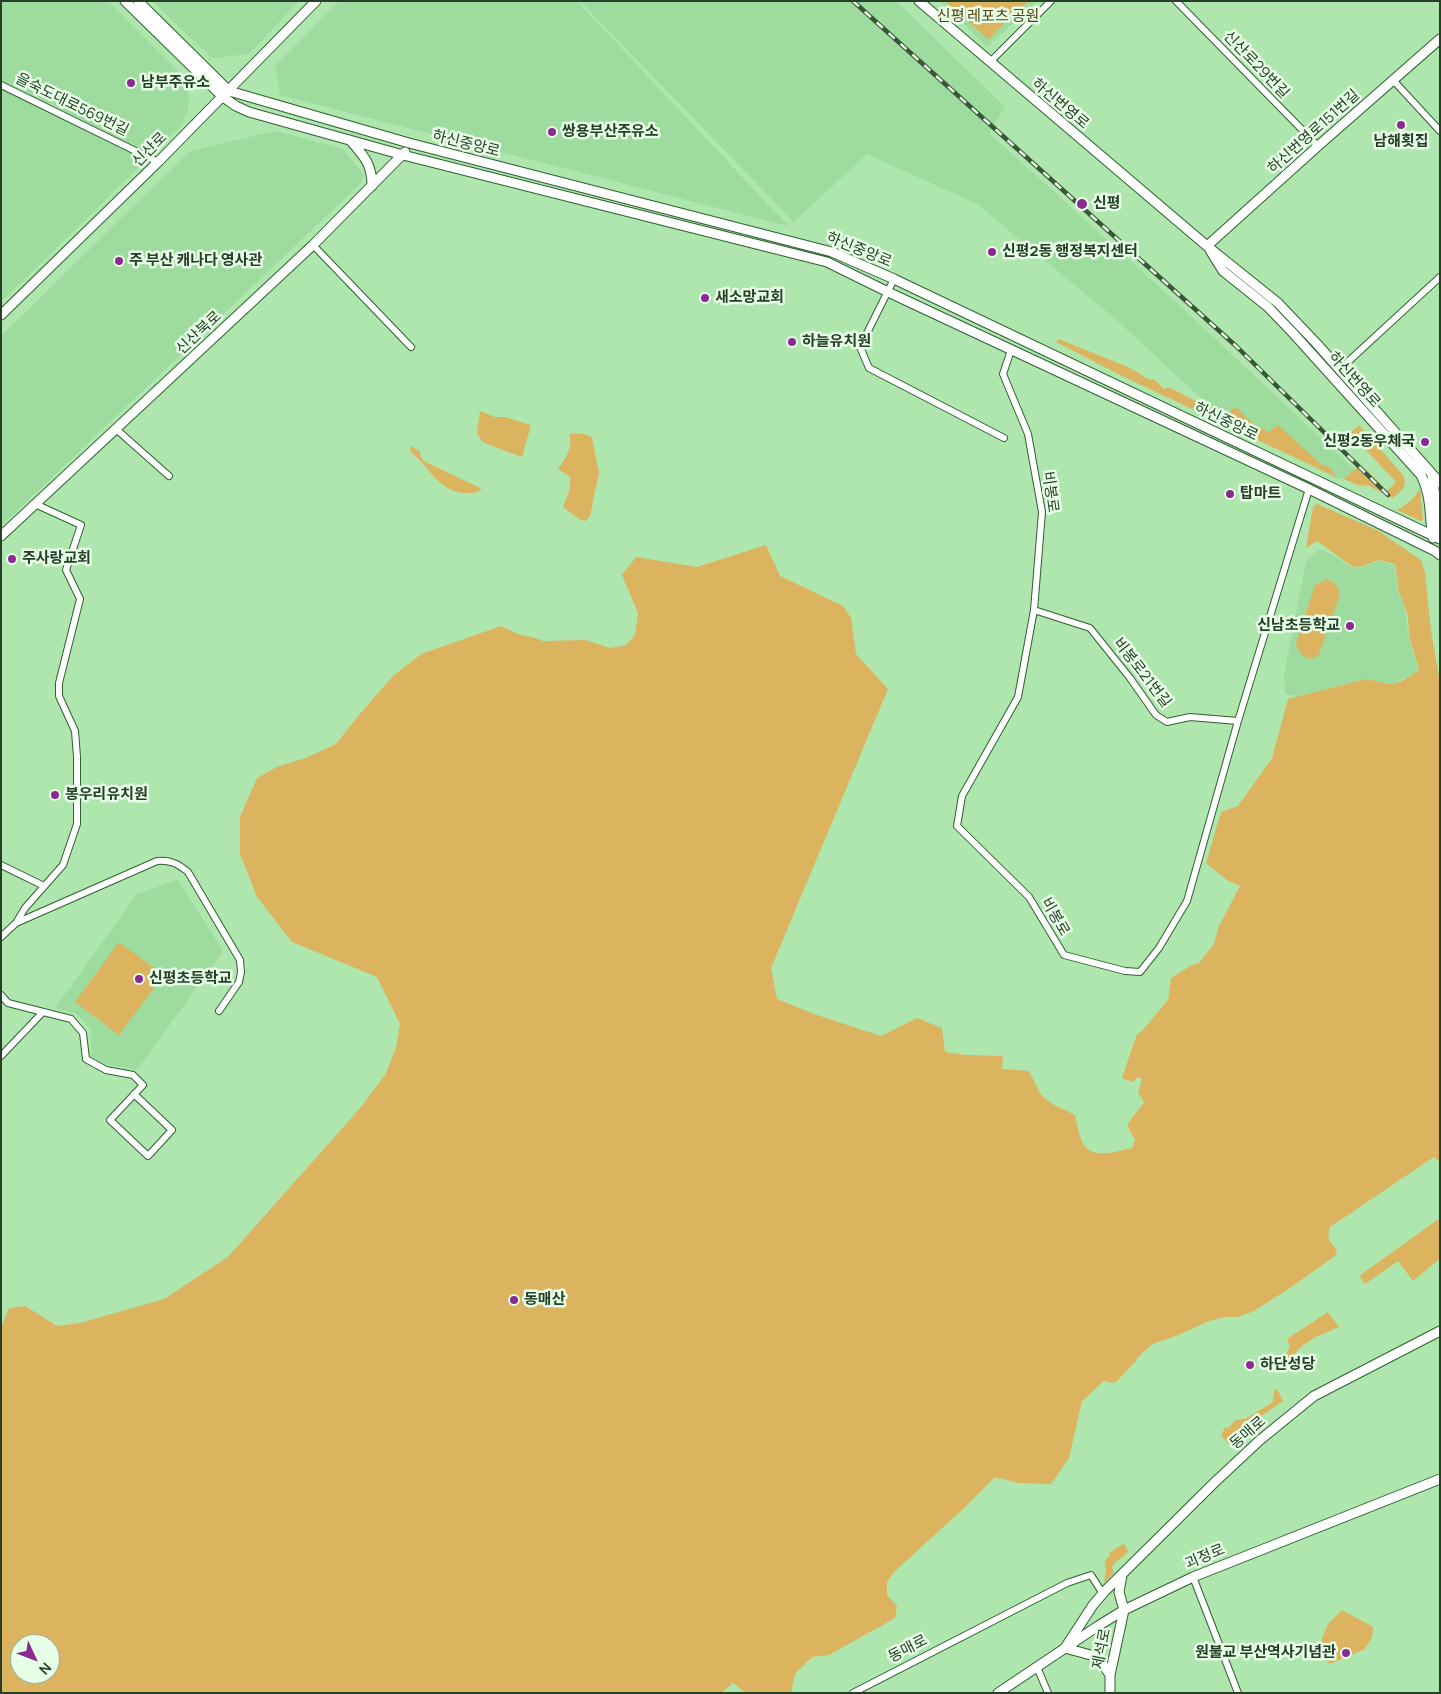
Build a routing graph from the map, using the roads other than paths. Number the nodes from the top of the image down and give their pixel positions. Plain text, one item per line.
1 (125, 1) edge
2 (138, 1) edge
3 (316, 1) edge
4 (919, 1) edge
5 (1051, 1) edge
6 (1176, 1) edge
7 (1440, 39) edge
8 (990, 62) junction
9 (1393, 80) junction
10 (1, 85) edge
11 (226, 94) junction
12 (1440, 132) edge
13 (350, 140) junction
14 (409, 144) junction
15 (1318, 146) junction
16 (403, 155) junction
17 (158, 162) junction
18 (372, 186) junction
19 (313, 245) junction
20 (1207, 246) junction
21 (832, 252) junction
22 (827, 262) junction
23 (1440, 278) edge
24 (894, 279) junction
25 (888, 292) junction
26 (1, 315) edge
27 (1016, 336) junction
28 (411, 347) dead end
29 (1011, 350) junction
30 (1336, 373) junction
31 (116, 429) junction
32 (1004, 438) dead end
33 (1431, 473) junction
34 (170, 476) dead end
35 (1313, 479) junction
36 (1440, 482) edge
37 (1309, 489) junction
38 (35, 504) junction
39 (1437, 535) edge
40 (1, 536) edge
41 (1438, 551) edge
42 (1034, 610) junction
43 (1238, 721) junction
44 (1, 864) edge
45 (44, 886) junction
46 (16, 923) junction
47 (1, 937) edge
48 (1, 996) edge
49 (219, 1011) dead end
50 (43, 1012) junction
51 (1, 1056) edge
52 (134, 1094) junction
53 (1440, 1331) edge
54 (1440, 1478) edge
55 (1122, 1575) junction
56 (1193, 1577) junction
57 (1103, 1594) junction
58 (1124, 1610) junction
59 (1065, 1648) junction
60 (1037, 1668) junction
61 (1110, 1675) junction
62 (853, 1693) edge
63 (998, 1693) edge
64 (1048, 1693) edge
65 (1110, 1693) edge
66 (1238, 1693) edge

1 - 11 street
2 - 11 street
3 - 11 street, 신산로
4 - 8 street, 하신번영로
5 - 8 street
6 - 15 street, 신산로29번길
7 - 9 street, 하신번영로151번길
8 - 20 street, 하신번영로
9 - 12 street
9 - 15 street, 하신번영로151번길
10 - 17 street, 을숙도대로569번길
11 - 13 street
11 - 14 street, 하신중앙로
11 - 17 street, 신산로
13 - 16 street
13 - 18 street
14 - 16 street, 신산북로
14 - 21 street, 하신중앙로
15 - 20 street, 하신번영로151번길
16 - 18 street, 신산북로
16 - 22 street
17 - 26 street, 신산로
18 - 19 street, 신산북로
19 - 28 street
19 - 31 street, 신산북로
20 - 30 street, 하신번영로
21 - 22 street
21 - 24 street, 하신중앙로
22 - 25 street
23 - 30 street
24 - 25 street
24 - 27 street, 하신중앙로
25 - 29 street
25 - 32 street
27 - 29 street
27 - 35 street, 하신중앙로
29 - 37 street
29 - 42 street, 비봉로
30 - 33 street, 하신번영로
30 - 39 street, 하신번영로
31 - 34 street
31 - 38 street, 신산북로
33 - 36 street, 하신번영로
33 - 39 street
35 - 37 street
35 - 39 street, 하신중앙로
37 - 41 street
37 - 43 street, 비봉로
38 - 40 street, 신산북로
38 - 45 street
39 - 41 street, 하신번영로
42 - 43 street, 비봉로21번길
42 - 43 street, 비봉로
44 - 45 street
45 - 46 street
46 - 47 street
46 - 49 street
48 - 50 street
50 - 51 street
50 - 52 street
52 - 52 street
53 - 55 street, 동매로
54 - 56 street, 괴정로
55 - 57 street, 동매로
55 - 58 street
56 - 58 street, 괴정로
56 - 66 street
57 - 59 street, 동매로
57 - 62 street, 동매로
58 - 59 street, 괴정로
58 - 61 street, 제석로
59 - 60 street, 괴정로
59 - 61 street
60 - 63 street, 괴정로
60 - 64 street
61 - 65 street, 제석로

